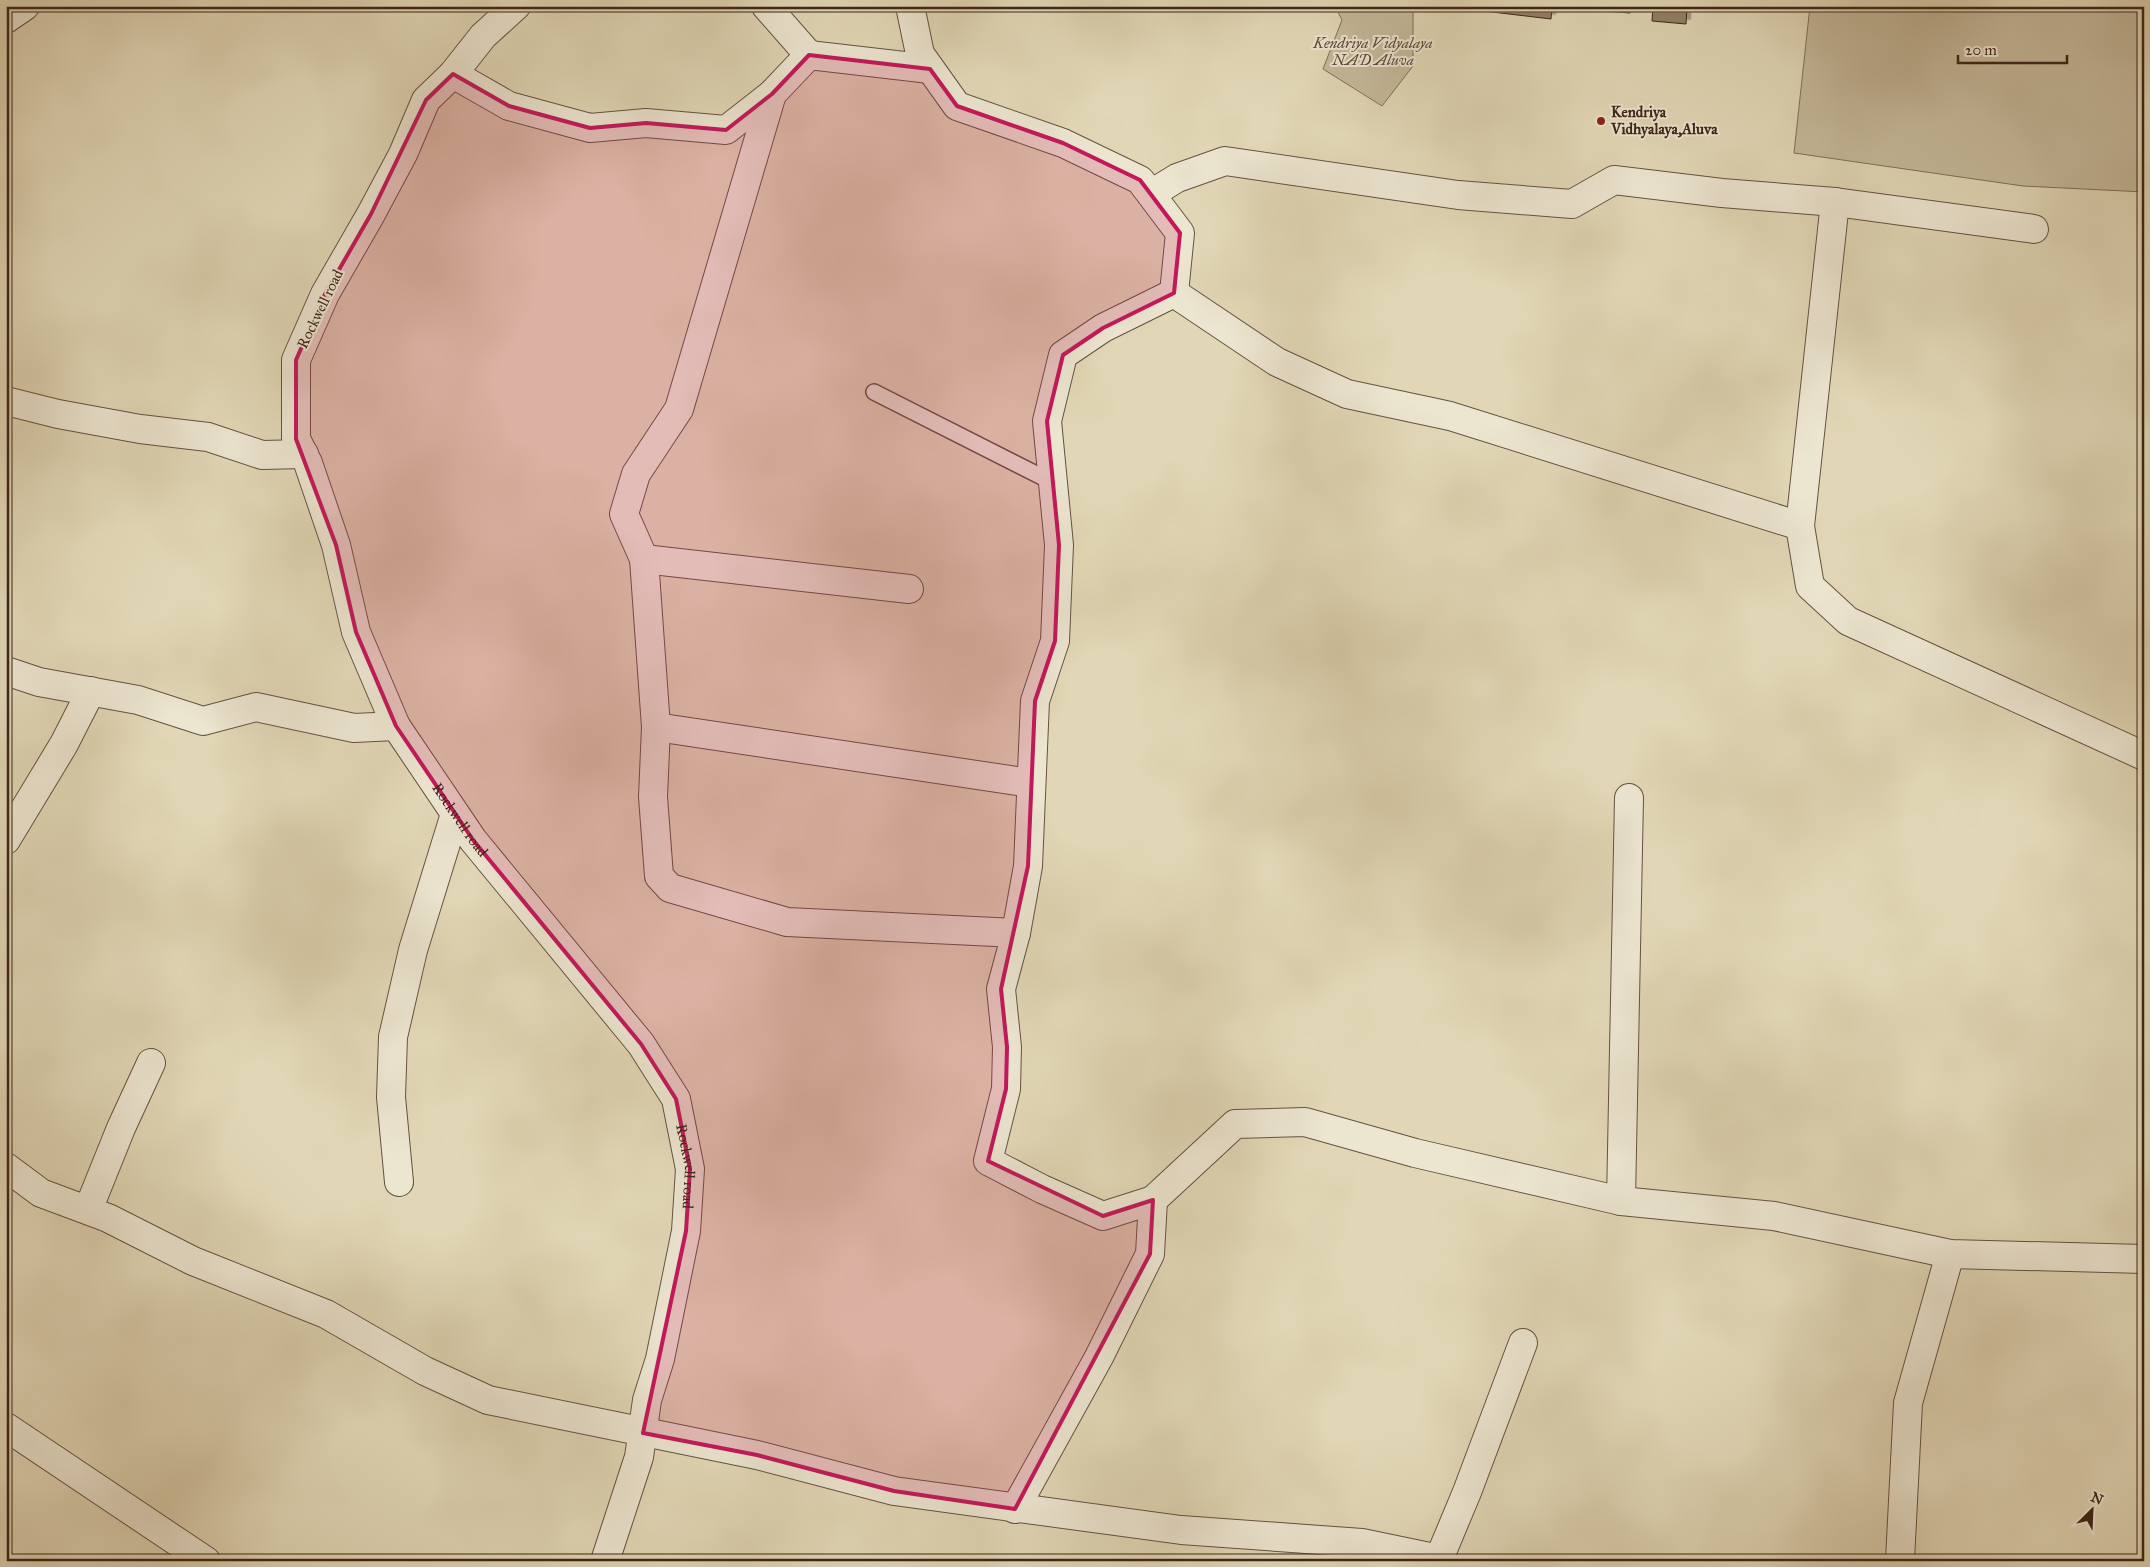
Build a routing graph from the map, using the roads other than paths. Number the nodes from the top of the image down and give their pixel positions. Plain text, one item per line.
1 (25, 6) edge
2 (516, 6) edge
3 (766, 6) edge
4 (910, 6) edge
5 (6, 19) edge
6 (809, 55) junction
7 (930, 69) junction
8 (453, 74) junction
9 (772, 94) junction
10 (1151, 194) junction
11 (1835, 202) junction
12 (2034, 229) dead end
13 (1174, 293) junction
14 (874, 392) dead end
15 (6, 401) edge
16 (304, 454) junction
17 (1052, 482) junction
18 (1800, 526) junction
19 (644, 559) junction
20 (910, 588) dead end
21 (6, 671) edge
22 (91, 692) junction
23 (396, 726) junction
24 (656, 727) junction
25 (2144, 756) edge
26 (1030, 783) junction
27 (1629, 798) dead end
28 (455, 814) junction
29 (6, 840) edge
30 (1016, 933) junction
31 (151, 1063) dead end
32 (9, 1174) edge
33 (399, 1182) dead end
34 (1153, 1200) junction
35 (1621, 1201) junction
36 (88, 1210) junction
37 (1950, 1254) junction
38 (2144, 1259) edge
39 (1523, 1343) dead end
40 (6, 1428) edge
41 (643, 1433) junction
42 (1015, 1509) junction
43 (1360, 1552) edge
44 (1900, 1560) edge
45 (206, 1561) edge
46 (605, 1561) edge

1 - 5 street
2 - 8 street, Rockwell road
3 - 6 street
4 - 7 street
6 - 7 street
6 - 9 street
7 - 10 street
8 - 9 street
8 - 16 street, Rockwell road
9 - 19 street
10 - 11 street
10 - 13 street
11 - 12 street
11 - 18 street
13 - 17 street
13 - 18 street
14 - 17 lane
15 - 16 street
16 - 23 street, Rockwell road
17 - 26 street
18 - 25 street
19 - 20 street
19 - 24 street
21 - 22 street
22 - 23 street
22 - 29 street
23 - 28 street, Rockwell road
24 - 26 street
24 - 30 street
26 - 30 street
27 - 35 street
28 - 33 street
28 - 41 street, Rockwell road
30 - 34 street
31 - 36 street
32 - 36 street
34 - 35 street
34 - 42 street
35 - 37 street
36 - 41 street
37 - 38 street
37 - 44 street
39 - 43 street
40 - 45 street
41 - 42 street
41 - 46 street, Rockwell road
42 - 43 street

